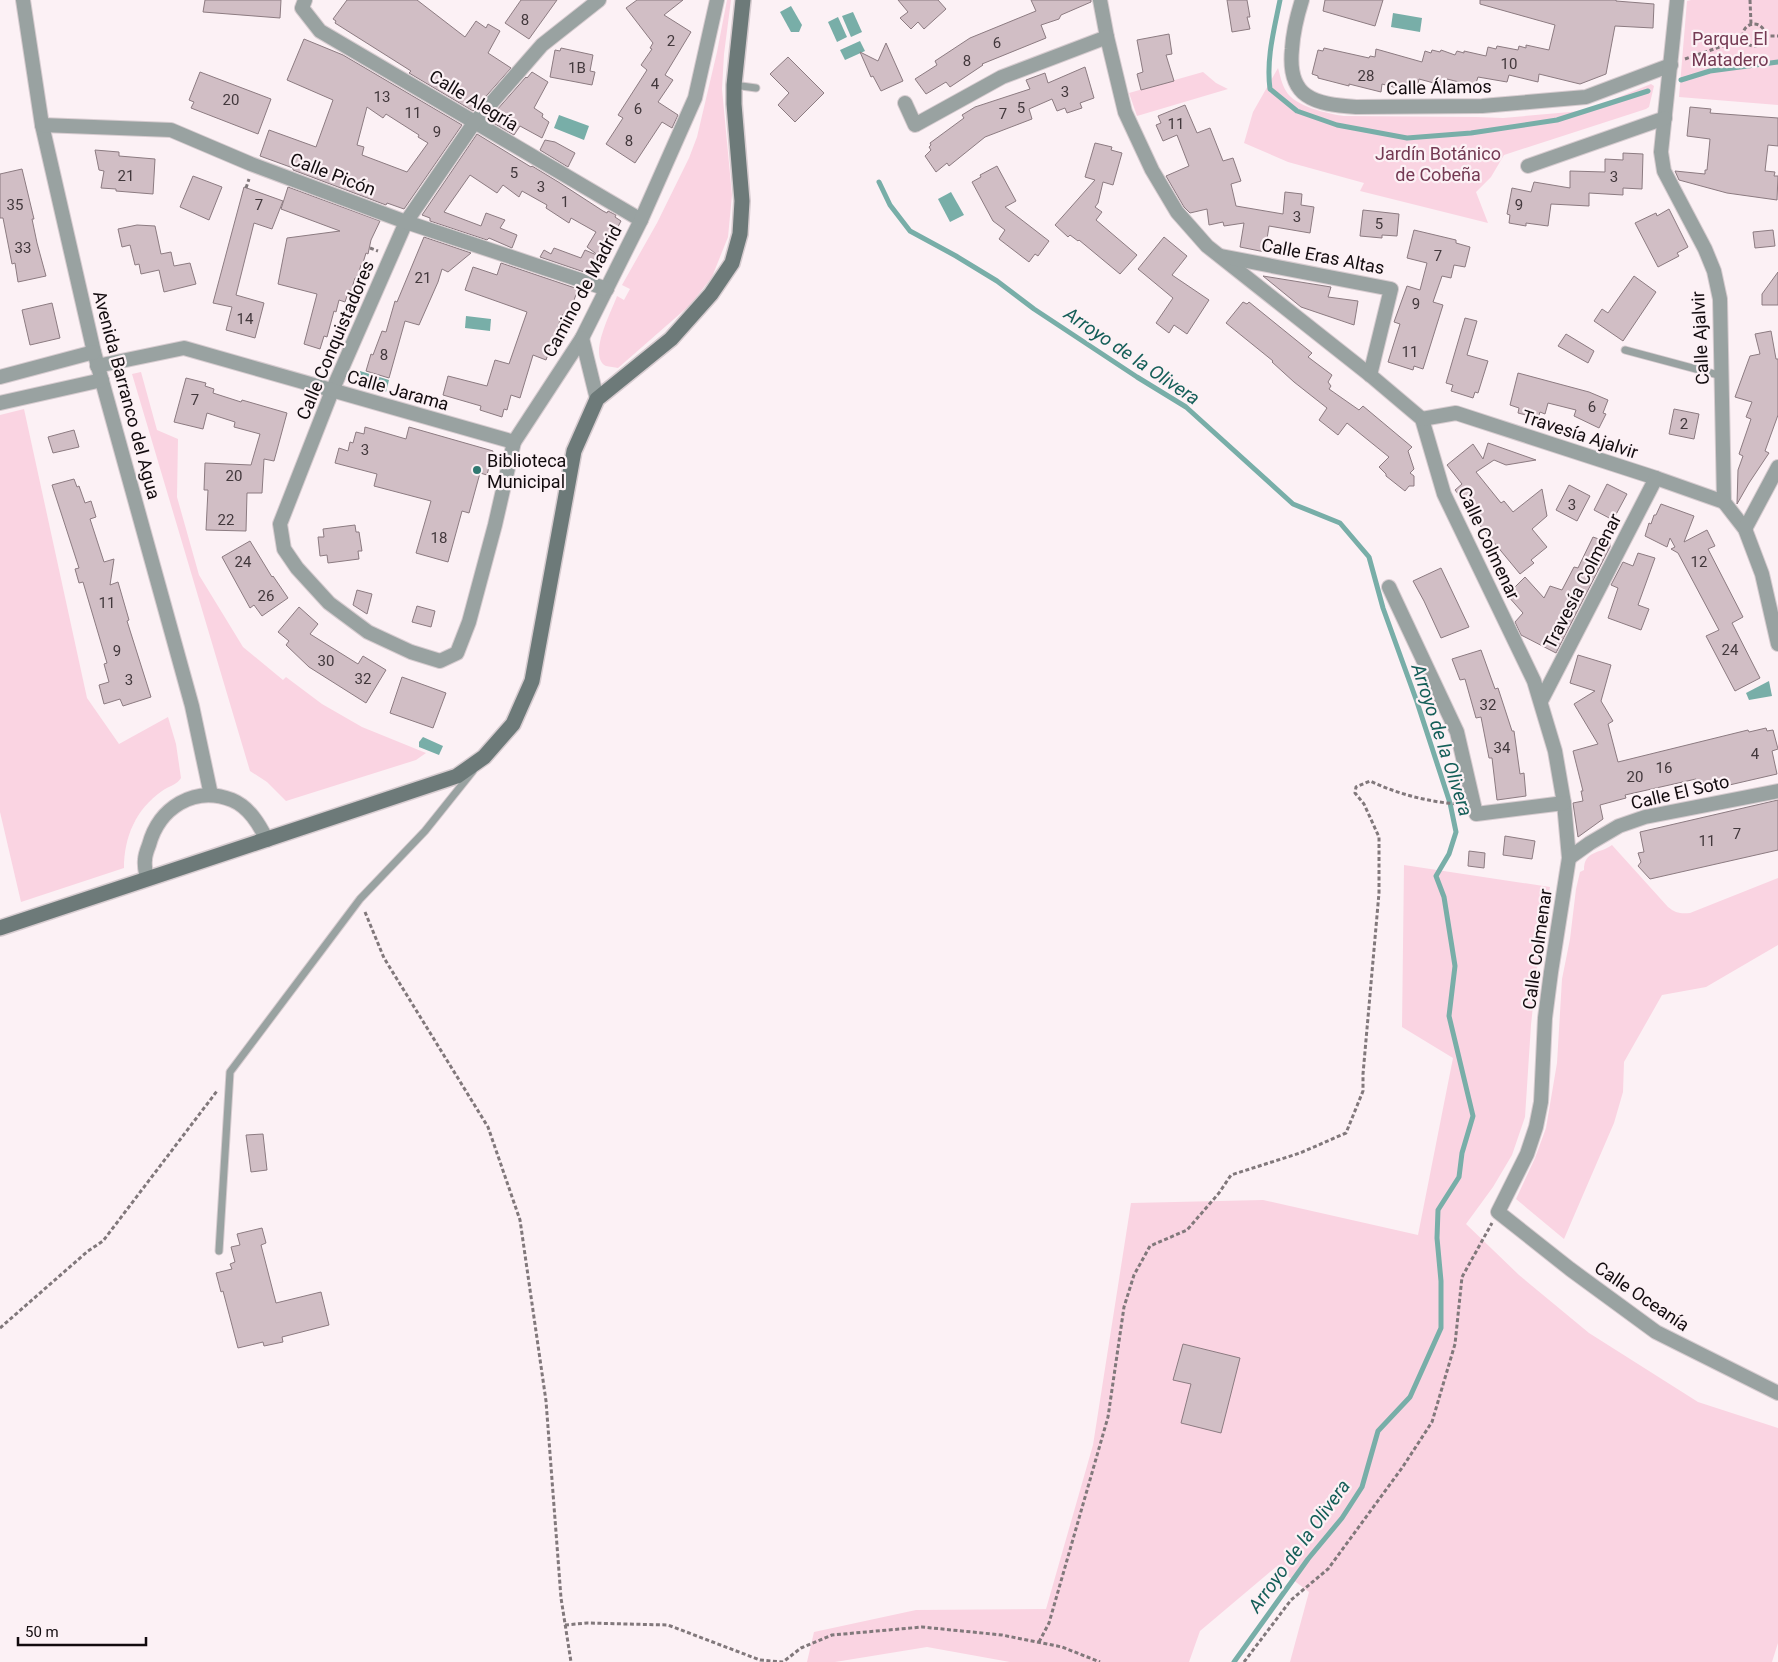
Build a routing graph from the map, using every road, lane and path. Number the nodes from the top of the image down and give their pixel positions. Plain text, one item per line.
1 (23, 0) edge
2 (305, 0) edge
3 (599, 0) edge
4 (717, 0) edge
5 (743, 0) edge
6 (1100, 0) edge
7 (1302, 0) edge
8 (1677, 0) edge
9 (1750, 0) edge
10 (1751, 24) junction
11 (1764, 36) junction
12 (1778, 36) edge
13 (1107, 37) junction
14 (1743, 38) junction
15 (1671, 65) junction
16 (734, 85) junction
17 (756, 88) dead end
18 (905, 103) dead end
19 (1665, 118) junction
20 (474, 123) junction
21 (42, 125) junction
22 (1528, 166) dead end
23 (641, 220) junction
24 (406, 222) junction
25 (370, 248) dead end
26 (378, 251) dead end
27 (1220, 256) junction
28 (607, 289) junction
29 (582, 338) junction
30 (1625, 350) dead end
31 (94, 352) junction
32 (97, 366) junction
33 (1370, 374) junction
34 (1722, 376) junction
35 (0, 377) edge
36 (102, 380) junction
37 (332, 391) junction
38 (597, 399) junction
39 (0, 403) edge
40 (1422, 419) junction
41 (514, 442) junction
42 (1778, 468) edge
43 (1656, 478) junction
44 (1724, 502) junction
45 (1745, 529) junction
46 (1389, 588) dead end
47 (1778, 644) edge
48 (457, 652) joint
49 (1541, 701) junction
50 (484, 757) junction
51 (1778, 791) edge
52 (211, 796) junction
53 (1564, 803) junction
54 (1474, 805) junction
55 (267, 840) junction
56 (1569, 858) junction
57 (147, 880) junction
58 (360, 900) junction
59 (0, 928) edge
60 (230, 1072) junction
61 (1498, 1212) junction
62 (219, 1251) dead end
63 (0, 1328) edge
64 (1778, 1392) edge
65 (565, 1625) junction
66 (1039, 1642) junction
67 (571, 1662) edge
68 (1100, 1662) edge
69 (1244, 1662) edge

1 - 21 street, Avenida Barranco del Agua
2 - 20 street, Calle Alegría
3 - 20 street, Calle Conquistadores
4 - 23 street, Camino de Madrid
5 - 16 street
6 - 13 street
7 - 15 street, Calle Álamos
8 - 15 street, Calle Ajalvir
9 - 10 path
10 - 11 path
10 - 14 path
11 - 12 path
11 - 14 path
13 - 18 street
13 - 27 street
14 - 15 path
15 - 19 street, Calle Ajalvir
16 - 17 lane
16 - 38 street
19 - 22 street
19 - 34 street, Calle Ajalvir
20 - 23 street, Calle Alegría
20 - 24 street, Calle Conquistadores
21 - 24 street, Calle Picón
21 - 31 street, Avenida Barranco del Agua
23 - 28 street, Camino de Madrid
24 - 28 street, Calle Picón
24 - 37 street, Calle Conquistadores
25 - 26 path
27 - 33 street
27 - 33 street, Calle Eras Altas
28 - 29 street, Camino de Madrid
29 - 38 street
29 - 41 street, Camino de Madrid
30 - 34 lane
31 - 32 street, Avenida Barranco del Agua
31 - 35 street
32 - 36 street, Avenida Barranco del Agua
32 - 37 street, Calle Jarama
33 - 40 street
34 - 44 street, Calle Ajalvir
36 - 39 street
36 - 52 street, Avenida Barranco del Agua
37 - 41 street, Calle Jarama
37 - 48 street, Calle Conquistadores
38 - 50 street
40 - 43 street, Travesía Ajalvir
40 - 49 street, Calle Colmenar
41 - 48 street, Camino de Madrid
42 - 45 street
43 - 44 street, Travesía Ajalvir
43 - 49 street, Travesía Colmenar
44 - 45 street
45 - 47 street
46 - 54 street
49 - 53 street, Calle Colmenar
50 - 55 street
50 - 58 lane
51 - 56 street, Calle El Soto
52 - 55 street
52 - 57 street
53 - 54 street
53 - 56 street, Calle Colmenar
54 - 66 path
55 - 57 street
56 - 61 street, Calle Colmenar
57 - 59 street
58 - 60 lane
58 - 65 path
60 - 62 lane
60 - 63 path
61 - 64 street, Calle Oceanía
61 - 69 path
65 - 66 path
65 - 67 path
66 - 68 path

